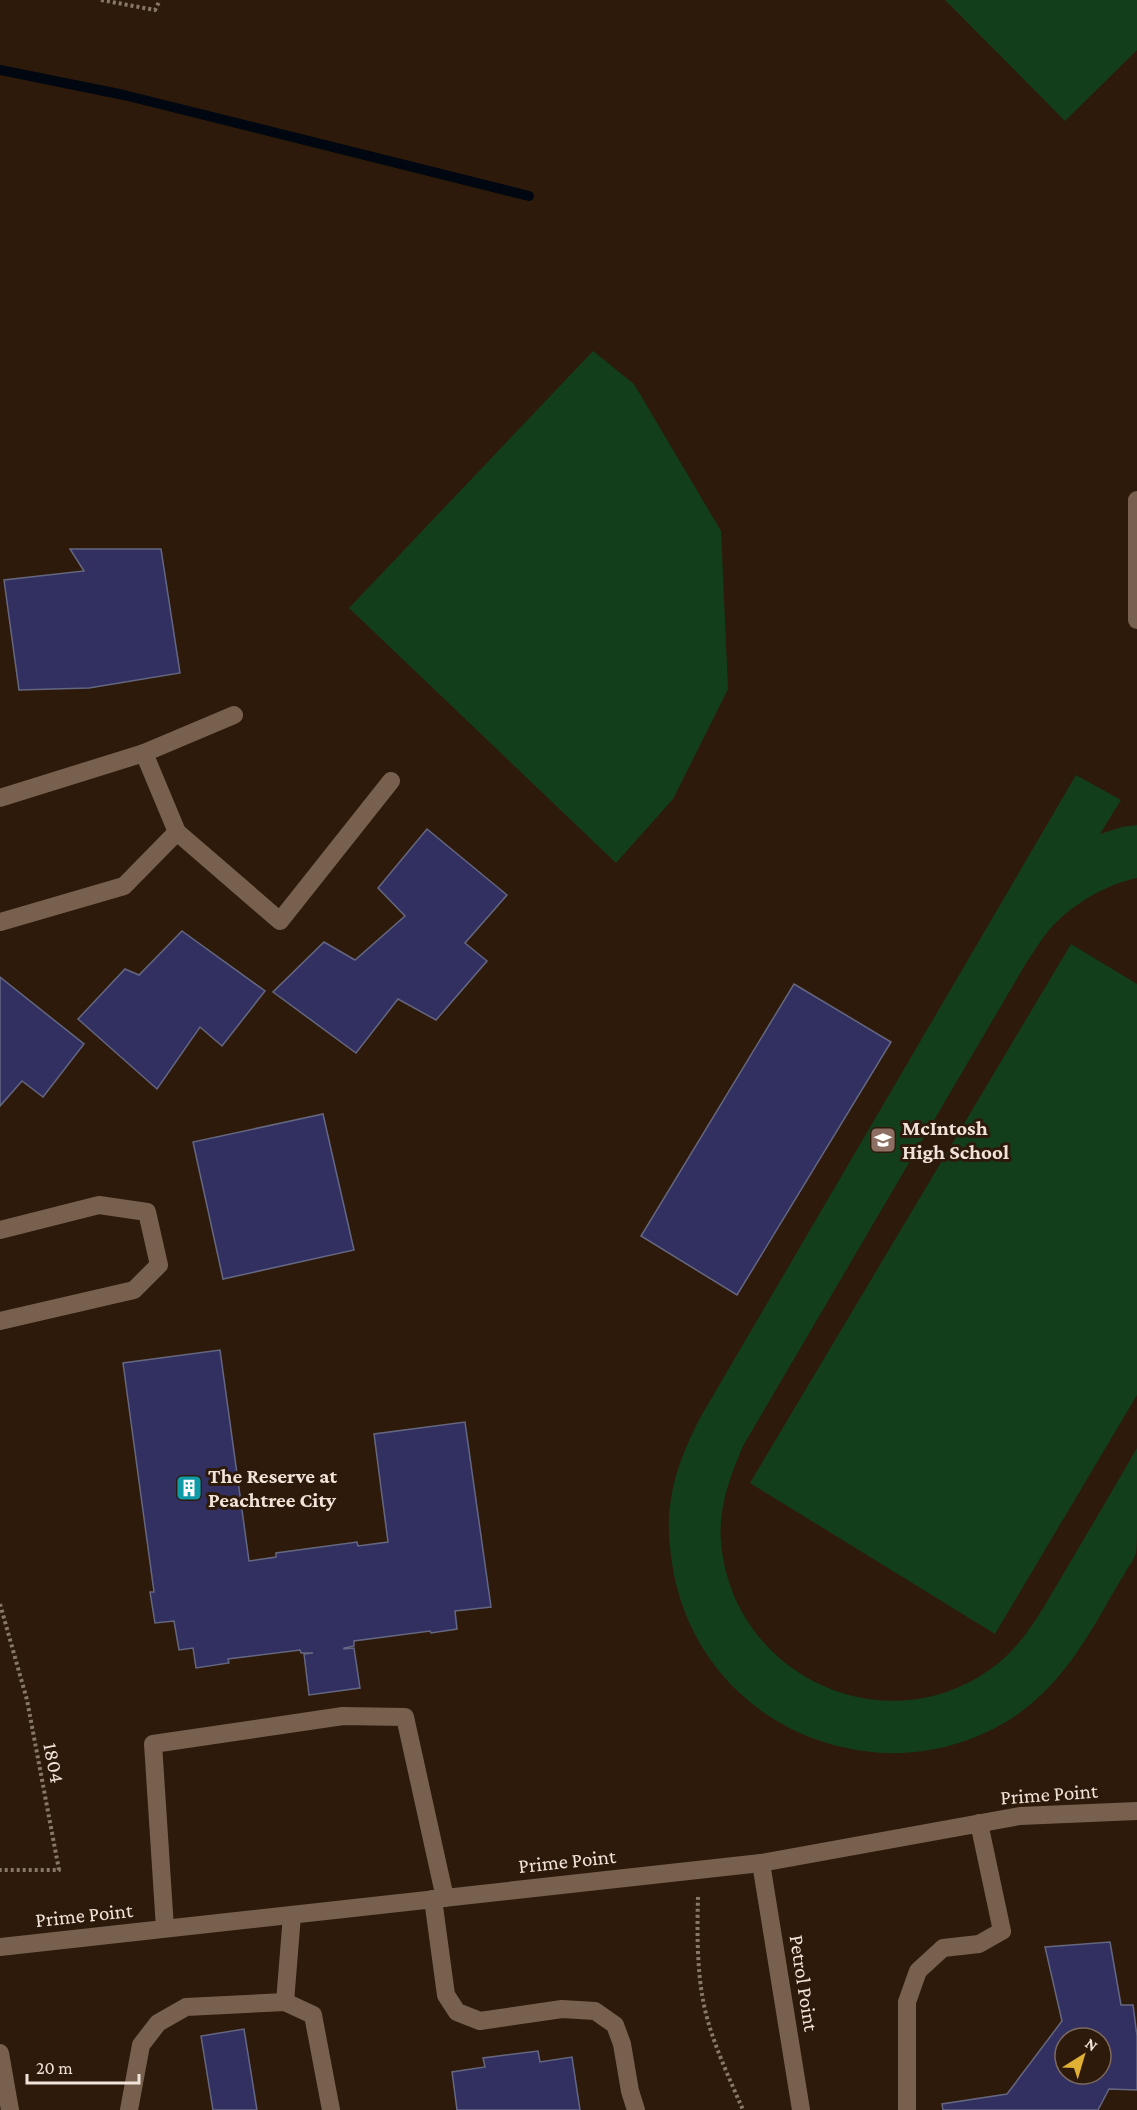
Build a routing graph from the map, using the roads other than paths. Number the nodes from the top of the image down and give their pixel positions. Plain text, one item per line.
1 (1137, 500) edge
2 (1137, 535) edge
3 (1137, 620) edge
4 (234, 715) dead end
5 (144, 753) junction
6 (391, 781) dead end
7 (0, 798) edge
8 (177, 832) junction
9 (0, 922) edge
10 (0, 1230) edge
11 (0, 1321) edge
12 (1137, 1811) edge
13 (979, 1823) junction
14 (761, 1863) junction
15 (439, 1898) junction
16 (292, 1915) junction
17 (165, 1928) junction
18 (0, 1947) edge
19 (285, 2002) junction
20 (0, 2053) edge
21 (10, 2110) edge
22 (129, 2110) edge
23 (331, 2110) edge
24 (636, 2110) edge
25 (801, 2110) edge
26 (907, 2110) edge

1 - 2 street
2 - 3 street
4 - 5 street
5 - 7 street
5 - 8 street
6 - 8 street
8 - 9 street
10 - 11 street
12 - 13 street, Prime Point
13 - 14 street, Prime Point
13 - 26 street
14 - 15 street, Prime Point
14 - 25 street, Petrol Point
15 - 16 street, Prime Point
15 - 17 street
15 - 24 street
16 - 17 street, Prime Point
16 - 19 street
17 - 18 street, Prime Point
19 - 22 street
19 - 23 street
20 - 21 street

